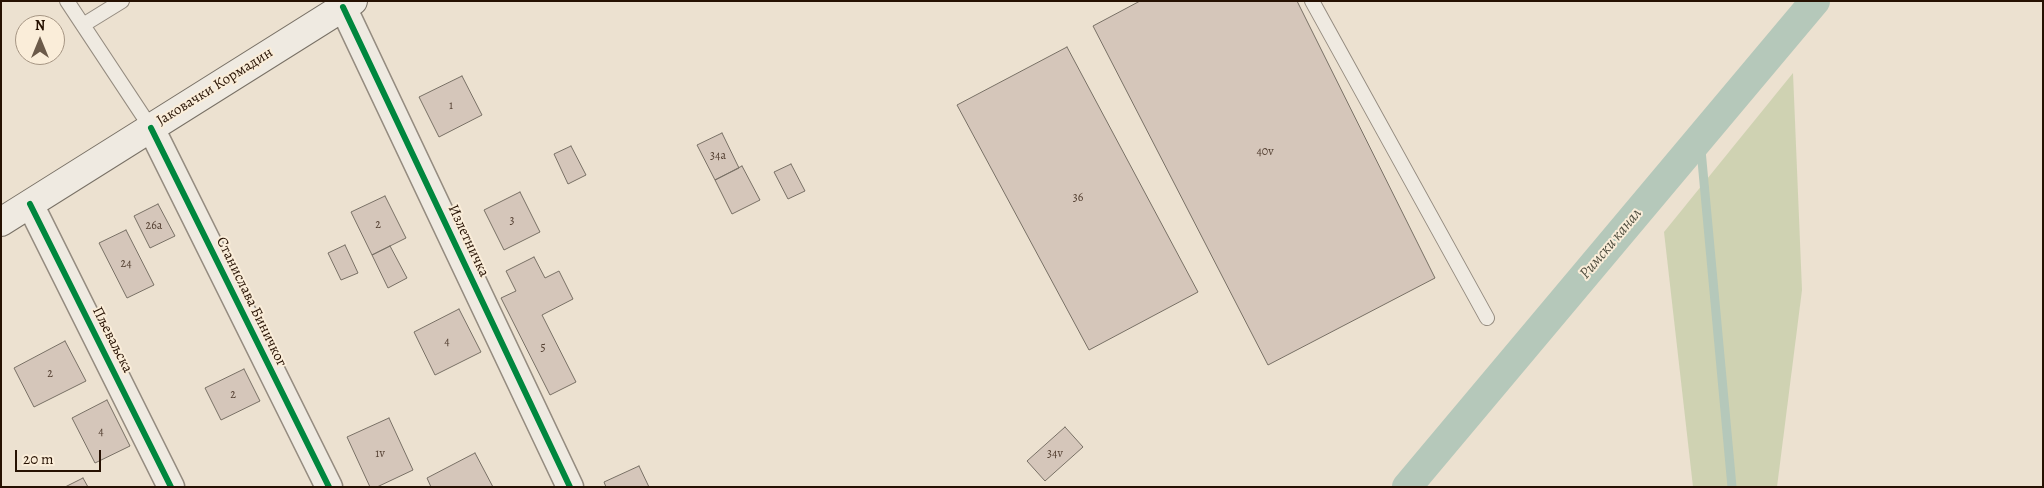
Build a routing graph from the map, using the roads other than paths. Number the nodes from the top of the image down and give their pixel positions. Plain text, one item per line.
1 (67, 1) edge
2 (122, 1) edge
3 (1312, 1) edge
4 (348, 4) edge
5 (83, 25) junction
6 (151, 128) junction
7 (30, 204) junction
8 (1, 222) edge
9 (1487, 318) dead end
10 (171, 487) edge
11 (330, 487) edge
12 (570, 487) edge

1 - 5 lane
2 - 5 lane
3 - 9 lane
4 - 6 main road, Јаковачки Кормадин
4 - 12 street, Излетничка
5 - 6 lane
6 - 7 main road, Јаковачки Кормадин
6 - 11 street, Станислава Биничког
7 - 8 main road, Јаковачки Кормадин
7 - 10 street, Пљеваљска

